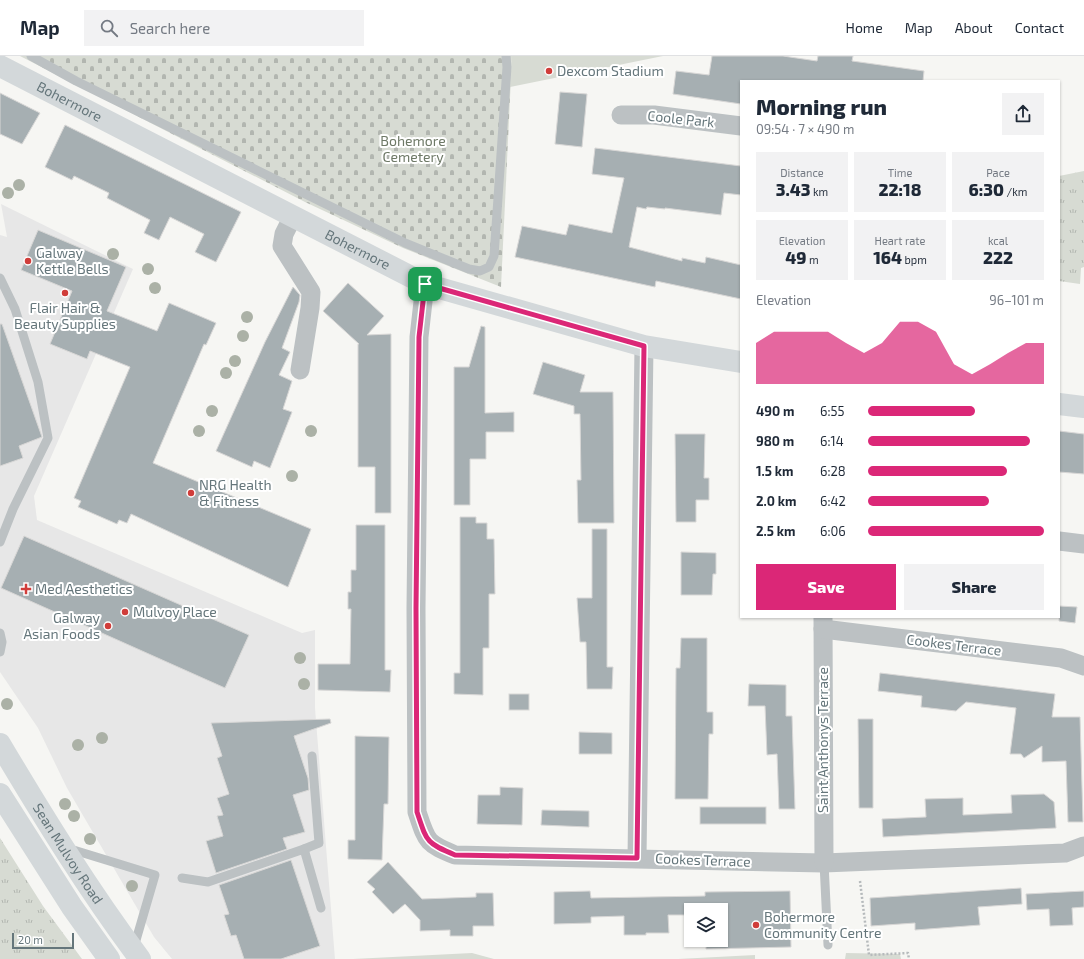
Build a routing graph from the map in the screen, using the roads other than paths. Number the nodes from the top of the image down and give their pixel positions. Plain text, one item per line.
1 (32, 56) edge
2 (506, 56) edge
3 (0, 66) edge
4 (621, 115) dead end
5 (740, 126) edge
6 (293, 216) junction
7 (0, 278) edge
8 (425, 284) junction
9 (644, 346) junction
10 (740, 362) edge
11 (300, 370) dead end
12 (1060, 404) edge
13 (1084, 407) edge
14 (1060, 540) edge
15 (0, 542) edge
16 (1084, 544) edge
17 (823, 623) edge
18 (0, 633) edge
19 (0, 652) edge
20 (1084, 666) edge
21 (0, 744) edge
22 (312, 756) dead end
23 (0, 794) edge
24 (62, 846) junction
25 (1084, 846) edge
26 (304, 849) junction
27 (637, 858) junction
28 (824, 863) junction
29 (182, 878) dead end
30 (321, 908) dead end
31 (828, 945) dead end
32 (137, 954) edge
33 (109, 959) edge

1 - 2 lane
3 - 6 main road, Bohermore
4 - 5 street, Coole Park
6 - 8 main road, Bohermore
6 - 11 street
7 - 15 lane
8 - 9 main road, Bohermore
8 - 27 street, Cookes Terrace
9 - 10 main road, Bohermore
9 - 27 street
12 - 13 main road
14 - 16 street
17 - 20 street, Cookes Terrace
17 - 28 street, Saint Anthonys Terrace
18 - 19 lane
21 - 24 main road, Sean Mulvoy Road
22 - 26 lane
23 - 33 main road, Sean Mulvoy Road
24 - 32 main road, Sean Mulvoy Road
24 - 32 lane
25 - 28 street, Cookes Terrace
26 - 29 lane
26 - 30 lane
27 - 28 street, Cookes Terrace
28 - 31 lane

